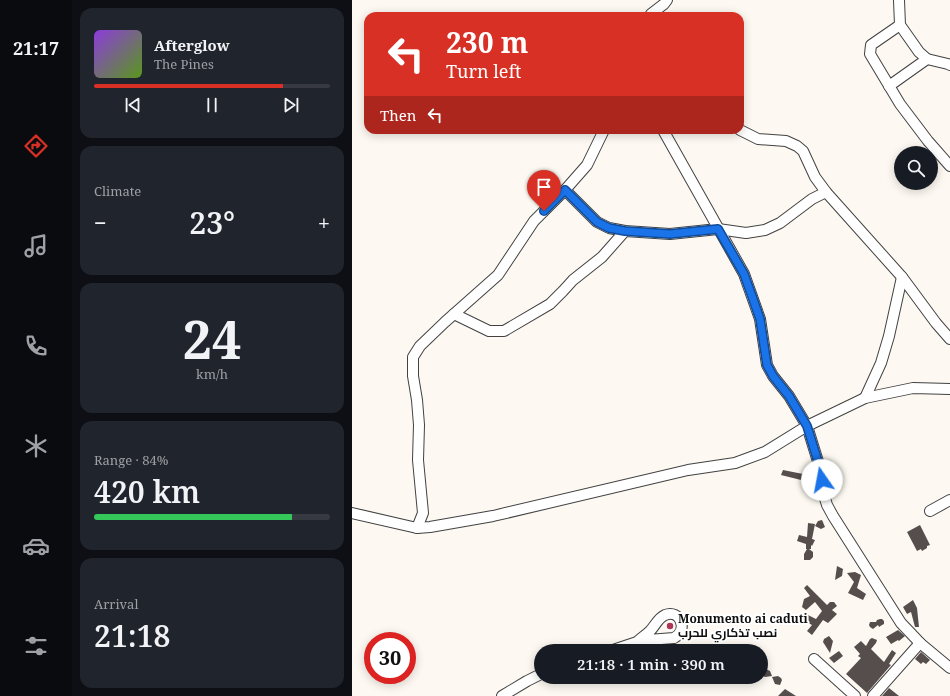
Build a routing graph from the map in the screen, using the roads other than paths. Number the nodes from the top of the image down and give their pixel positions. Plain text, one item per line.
1 (667, 0) edge
2 (899, 0) edge
3 (654, 12) edge
4 (900, 24) junction
5 (927, 59) junction
6 (950, 65) edge
7 (889, 86) junction
8 (744, 132) edge
9 (602, 134) edge
10 (665, 134) edge
11 (950, 166) edge
12 (565, 190) junction
13 (826, 192) junction
14 (718, 229) junction
15 (625, 231) junction
16 (902, 277) junction
17 (454, 314) junction
18 (950, 339) edge
19 (950, 389) edge
20 (865, 398) junction
21 (807, 426) junction
22 (950, 500) edge
23 (930, 511) dead end
24 (352, 513) edge
25 (417, 528) junction
26 (637, 642) dead end
27 (920, 642) junction
28 (631, 644) edge
29 (814, 660) dead end
30 (950, 668) edge
31 (534, 677) edge
32 (502, 696) edge
33 (855, 696) edge
34 (873, 696) edge

1 - 3 street
2 - 4 street
4 - 5 street
4 - 7 street
5 - 6 street
5 - 7 street
7 - 11 street
8 - 13 street
9 - 12 street
10 - 14 street
12 - 15 street
12 - 17 street
13 - 14 street
13 - 16 street
14 - 15 street
14 - 21 street
15 - 17 street
16 - 18 street
16 - 20 street
17 - 25 street
19 - 20 street
20 - 21 street
21 - 25 street
21 - 27 street
22 - 23 street
24 - 25 street
26 - 28 street
27 - 30 street
27 - 34 street
29 - 33 street
31 - 32 street

